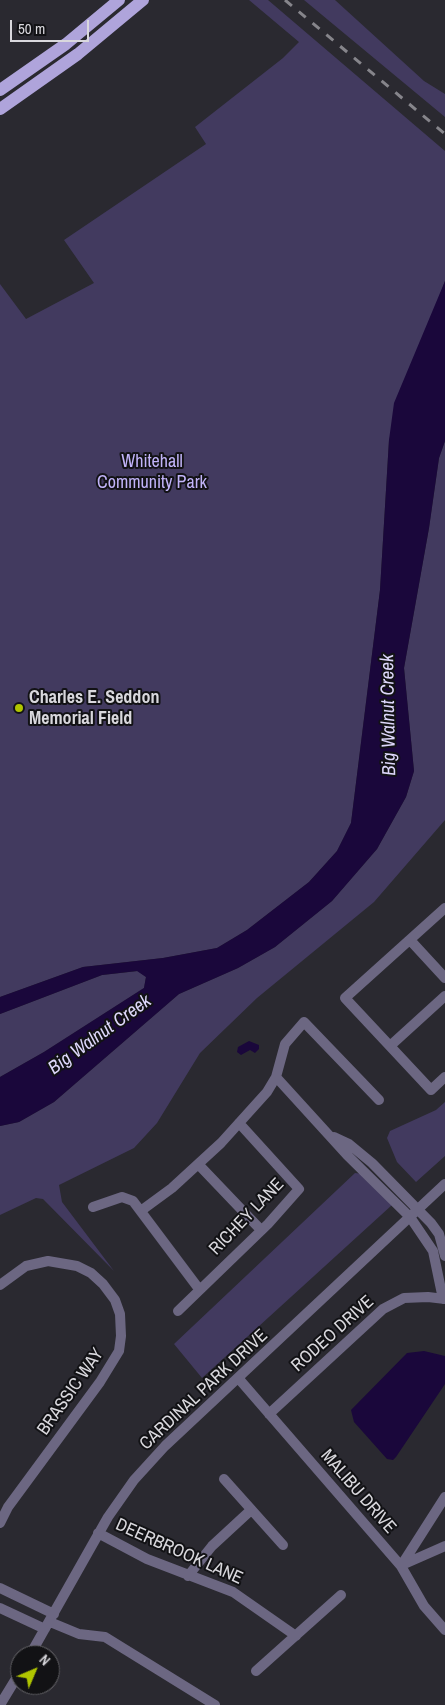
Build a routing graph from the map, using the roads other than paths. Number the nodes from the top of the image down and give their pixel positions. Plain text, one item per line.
1 (118, 0) edge
2 (143, 0) edge
3 (0, 90) edge
4 (0, 109) edge
5 (445, 908) edge
6 (410, 940) junction
7 (445, 978) edge
8 (445, 996) edge
9 (390, 1046) junction
10 (445, 1076) edge
11 (276, 1077) junction
12 (379, 1100) dead end
13 (239, 1123) junction
14 (328, 1135) junction
15 (198, 1164) junction
16 (445, 1184) edge
17 (93, 1207) dead end
18 (142, 1210) junction
19 (418, 1210) junction
20 (410, 1217) junction
21 (261, 1230) junction
22 (445, 1256) edge
23 (0, 1285) edge
24 (198, 1289) junction
25 (444, 1299) edge
26 (178, 1311) dead end
27 (239, 1379) junction
28 (269, 1414) junction
29 (224, 1479) dead end
30 (445, 1497) edge
31 (251, 1510) junction
32 (0, 1524) edge
33 (98, 1533) junction
34 (283, 1544) dead end
35 (445, 1546) edge
36 (401, 1566) junction
37 (188, 1576) junction
38 (0, 1588) edge
39 (341, 1595) dead end
40 (0, 1608) edge
41 (50, 1622) junction
42 (445, 1630) edge
43 (296, 1636) junction
44 (36, 1645) edge
45 (256, 1671) dead end
46 (10, 1688) edge
47 (0, 1705) edge
48 (215, 1705) edge

1 - 3 main road
2 - 4 main road
5 - 6 street
6 - 7 street
6 - 9 street
8 - 9 street
9 - 10 street
11 - 12 street
11 - 13 street
11 - 14 street
13 - 15 street
13 - 21 street, RICHEY LANE
14 - 19 street
14 - 20 street
15 - 18 street
15 - 21 street
16 - 19 street, CARDINAL PARK DRIVE
17 - 18 street
18 - 24 street
19 - 20 street, CARDINAL PARK DRIVE
19 - 22 street
20 - 25 street
20 - 27 street, CARDINAL PARK DRIVE
21 - 24 street, RICHEY LANE
23 - 32 street, BRASSIC WAY
24 - 26 street, RICHEY LANE
25 - 28 street, RODEO DRIVE
27 - 28 street, MALIBU DRIVE
27 - 33 street, CARDINAL PARK DRIVE
28 - 36 street, MALIBU DRIVE
29 - 31 street
30 - 36 street
31 - 34 street
31 - 37 street
33 - 37 street, DEERBROOK LANE
33 - 41 street, CARDINAL PARK DRIVE
35 - 36 street
36 - 42 street, MALIBU DRIVE
37 - 43 street, DEERBROOK LANE
38 - 41 street
39 - 43 street
40 - 41 street
41 - 44 street, CARDINAL PARK DRIVE
41 - 48 street
43 - 45 street
46 - 47 street

